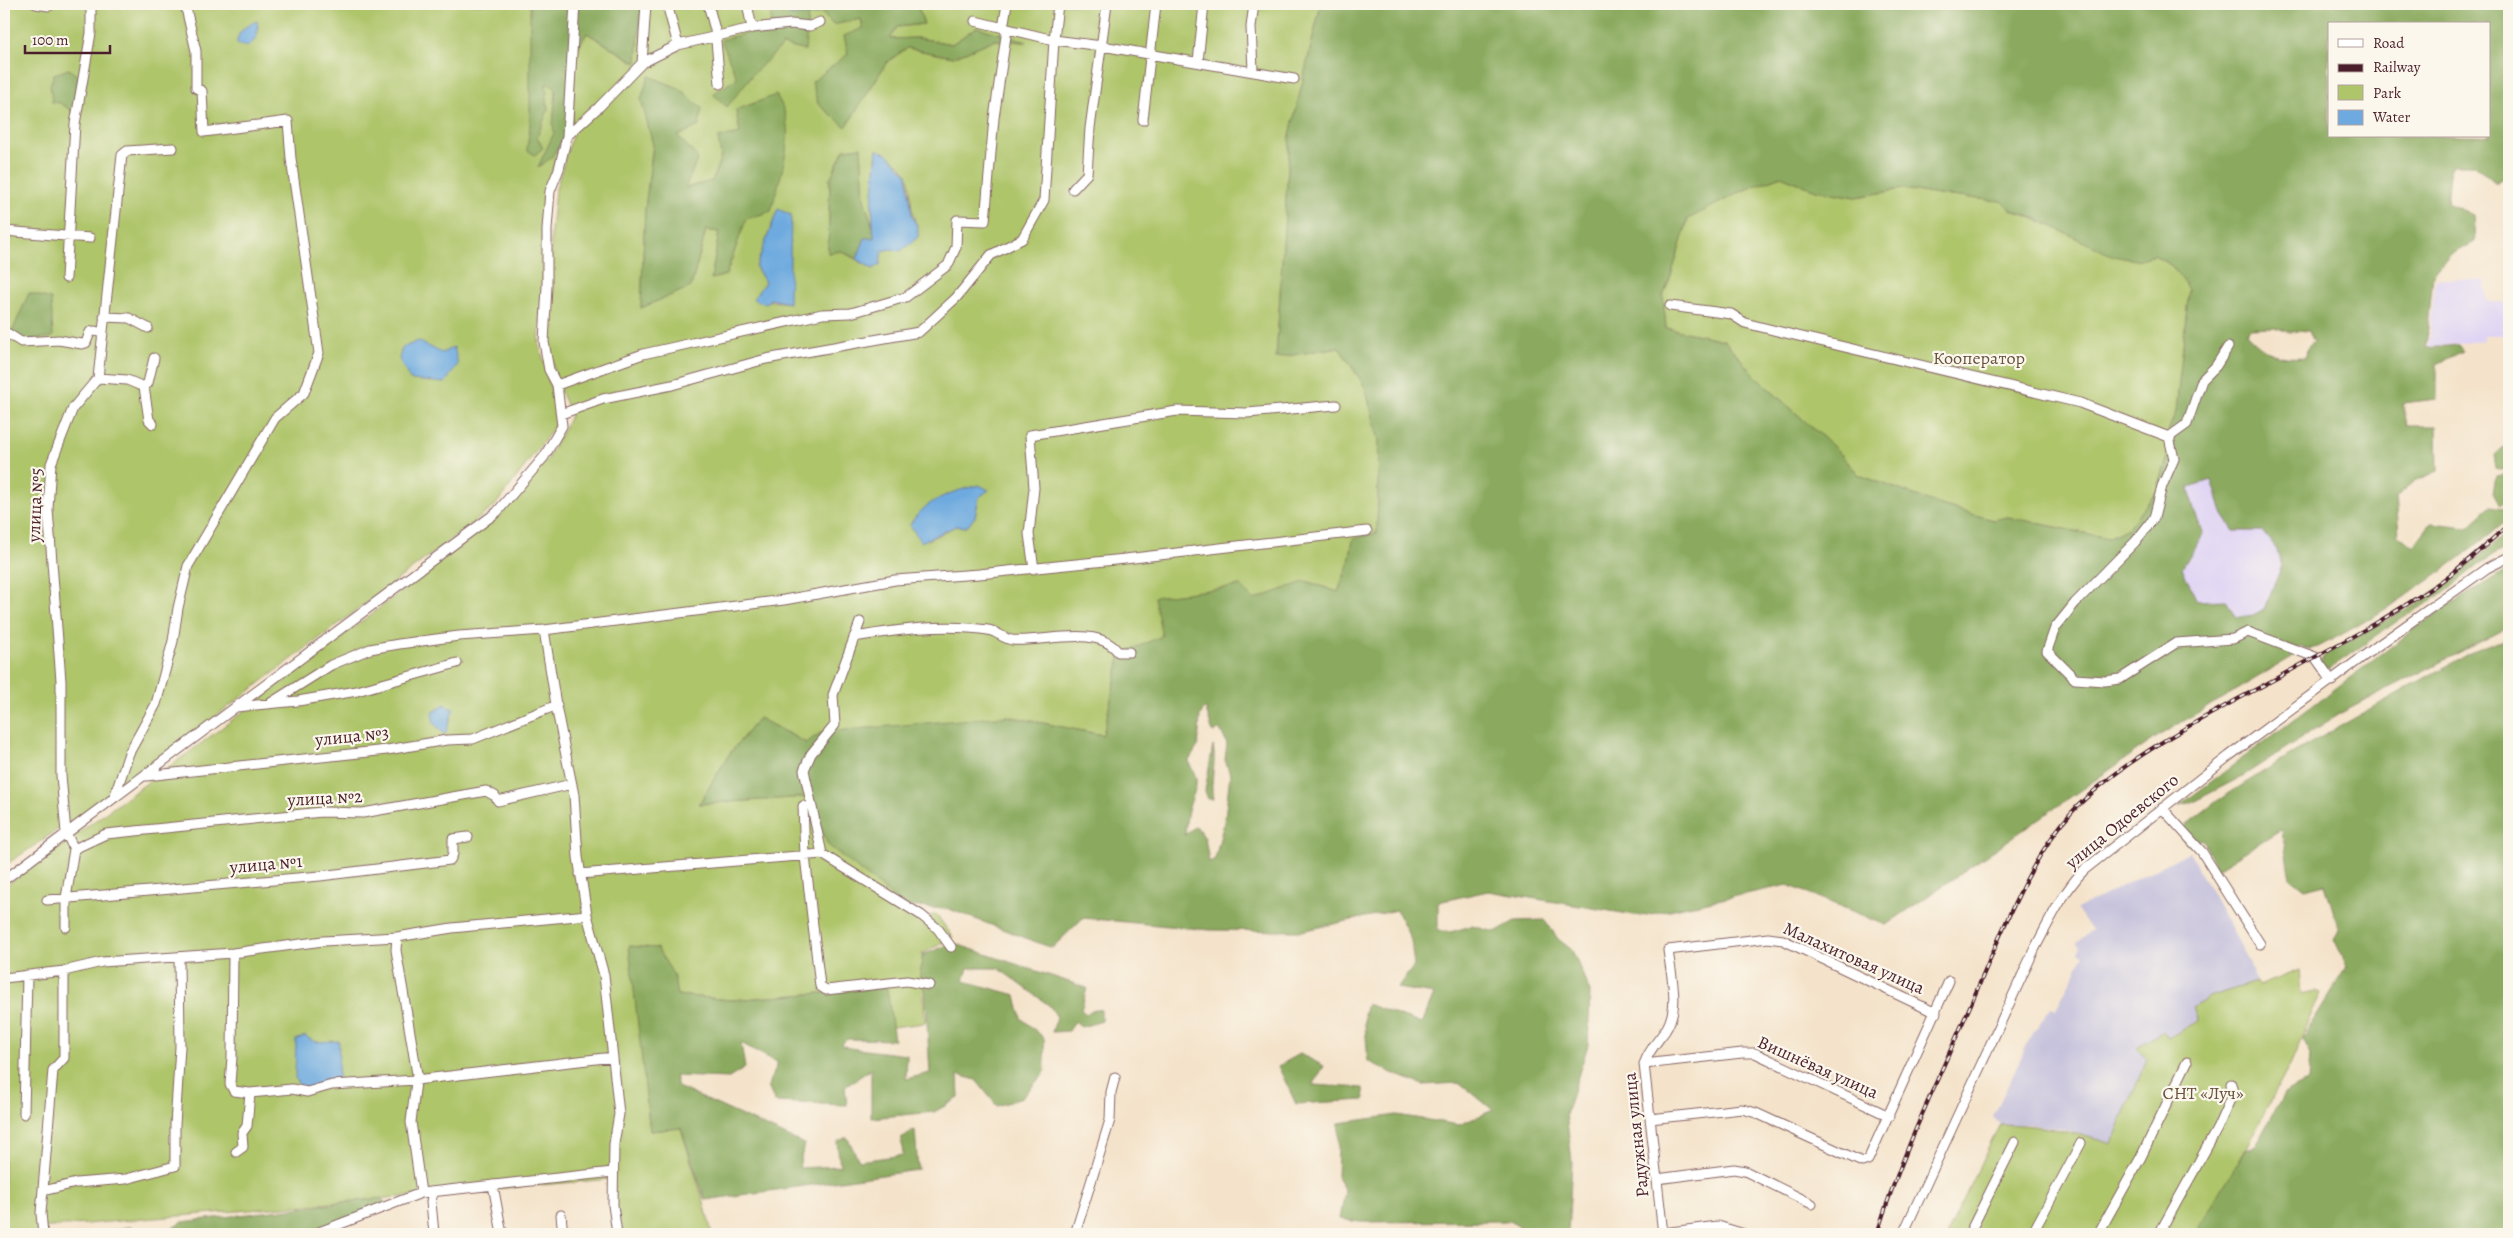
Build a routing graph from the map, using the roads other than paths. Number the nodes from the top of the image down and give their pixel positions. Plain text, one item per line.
1 (36, 4) edge
2 (91, 4) edge
3 (185, 4) edge
4 (575, 4) edge
5 (646, 4) edge
6 (667, 4) edge
7 (708, 4) edge
8 (747, 4) edge
9 (1007, 4) edge
10 (1058, 4) edge
11 (1107, 4) edge
12 (1156, 4) edge
13 (1204, 4) edge
14 (1254, 4) edge
15 (49, 6) dead end
16 (975, 21) dead end
17 (820, 22) dead end
18 (752, 28) junction
19 (1005, 28) junction
20 (715, 37) junction
21 (1054, 40) junction
22 (678, 45) junction
23 (1102, 46) junction
24 (1151, 54) junction
25 (1198, 62) junction
26 (642, 64) junction
27 (1253, 70) junction
28 (1294, 79) dead end
29 (720, 84) dead end
30 (1143, 120) dead end
31 (568, 136) junction
32 (174, 148) dead end
33 (1073, 189) dead end
34 (4, 231) edge
35 (68, 235) junction
36 (90, 238) dead end
37 (66, 278) dead end
38 (1670, 306) dead end
39 (104, 317) junction
40 (148, 328) dead end
41 (4, 331) edge
42 (102, 333) junction
43 (2228, 347) dead end
44 (154, 358) dead end
45 (98, 378) junction
46 (557, 385) junction
47 (144, 387) junction
48 (1336, 405) dead end
49 (561, 414) junction
50 (153, 424) dead end
51 (2169, 437) junction
52 (1367, 531) dead end
53 (2509, 557) edge
54 (1034, 568) junction
55 (860, 622) dead end
56 (544, 630) junction
57 (854, 637) junction
58 (1129, 652) dead end
59 (457, 663) dead end
60 (2332, 680) junction
61 (269, 704) junction
62 (556, 705) junction
63 (236, 707) junction
64 (144, 776) junction
65 (572, 784) junction
66 (114, 798) junction
67 (803, 806) dead end
68 (2162, 808) junction
69 (66, 833) junction
70 (468, 838) dead end
71 (74, 849) junction
72 (822, 854) junction
73 (805, 856) junction
74 (580, 874) junction
75 (4, 880) edge
76 (66, 898) junction
77 (47, 900) dead end
78 (587, 915) junction
79 (66, 927) dead end
80 (397, 937) junction
81 (2260, 944) dead end
82 (951, 947) dead end
83 (1668, 950) joint
84 (232, 953) junction
85 (179, 957) junction
86 (64, 971) junction
87 (27, 975) junction
88 (4, 978) edge
89 (1949, 981) dead end
90 (929, 985) dead end
91 (1936, 1013) junction
92 (613, 1057) junction
93 (2187, 1062) dead end
94 (1644, 1064) junction
95 (1115, 1077) dead end
96 (416, 1080) junction
97 (2231, 1084) dead end
98 (250, 1093) junction
99 (24, 1114) dead end
100 (1889, 1116) junction
101 (1650, 1119) junction
102 (2015, 1142) dead end
103 (2081, 1143) dead end
104 (236, 1152) dead end
105 (613, 1172) junction
106 (1657, 1179) junction
107 (493, 1185) junction
108 (43, 1191) junction
109 (433, 1192) junction
110 (421, 1193) junction
111 (1812, 1204) dead end
112 (561, 1215) dead end
113 (1663, 1233) edge
114 (43, 1234) edge
115 (314, 1234) edge
116 (434, 1234) edge
117 (502, 1234) edge
118 (563, 1234) edge
119 (617, 1234) edge
120 (1075, 1234) edge
121 (1744, 1234) edge
122 (1902, 1234) edge
123 (1969, 1234) edge
124 (2032, 1234) edge
125 (2098, 1234) edge
126 (2159, 1234) edge

1 - 15 street
2 - 35 street
3 - 66 street
4 - 31 street
5 - 26 street
6 - 22 street
7 - 20 street
8 - 18 street
9 - 19 street
10 - 21 street
11 - 23 street
12 - 24 street
13 - 25 street
14 - 27 street
16 - 19 street
17 - 18 street
18 - 20 street
19 - 21 street
19 - 46 street
20 - 22 street
20 - 29 street
21 - 23 street
21 - 49 street
22 - 26 street
23 - 24 street
23 - 33 street
24 - 25 street
24 - 30 street
25 - 27 street
26 - 31 street
27 - 28 street
31 - 46 street
32 - 39 street
34 - 35 street
35 - 36 street
35 - 37 street
38 - 51 street
39 - 40 street
39 - 42 street
41 - 42 street
42 - 45 street
43 - 51 street
44 - 47 street
45 - 47 street
45 - 69 street, улица №5
46 - 49 street
47 - 50 street
48 - 54 street
49 - 63 street
51 - 60 street
52 - 54 street
53 - 60 street, улица Одоевского
54 - 56 street
55 - 57 street
56 - 61 street
56 - 62 street
57 - 58 street
57 - 72 street
59 - 61 street
60 - 68 street, улица Одоевского
61 - 63 street
62 - 64 street, улица №3
62 - 65 street
63 - 64 street
64 - 66 street
65 - 71 street, улица №2
65 - 74 street
66 - 69 street
67 - 73 street
68 - 81 street
68 - 122 street, улица Одоевского
69 - 71 street
69 - 75 street
70 - 76 street, улица №1
71 - 76 street
72 - 73 street
72 - 82 street
73 - 74 street
73 - 90 street
74 - 78 street
76 - 77 street, улица №1
76 - 79 street
78 - 80 street
78 - 92 street
80 - 84 street
80 - 96 street
83 - 91 street, Малахитовая улица
83 - 94 street, Радужная улица
84 - 85 street
84 - 98 street
85 - 86 street
85 - 108 street
86 - 87 street
86 - 108 street
87 - 88 street
87 - 99 street
89 - 91 street
91 - 100 street
92 - 96 street
92 - 105 street
93 - 125 street
94 - 100 street, Вишнёвая улица
94 - 101 street, Радужная улица
95 - 120 street
96 - 98 street
96 - 110 street
97 - 126 street
98 - 104 street
100 - 101 street
101 - 106 street, Радужная улица
102 - 123 street
103 - 124 street
105 - 107 street
105 - 119 street
106 - 111 street
106 - 113 street, Радужная улица
107 - 109 street
107 - 117 street
108 - 114 street
109 - 110 street
109 - 116 street
110 - 115 street
112 - 118 street
113 - 121 street

